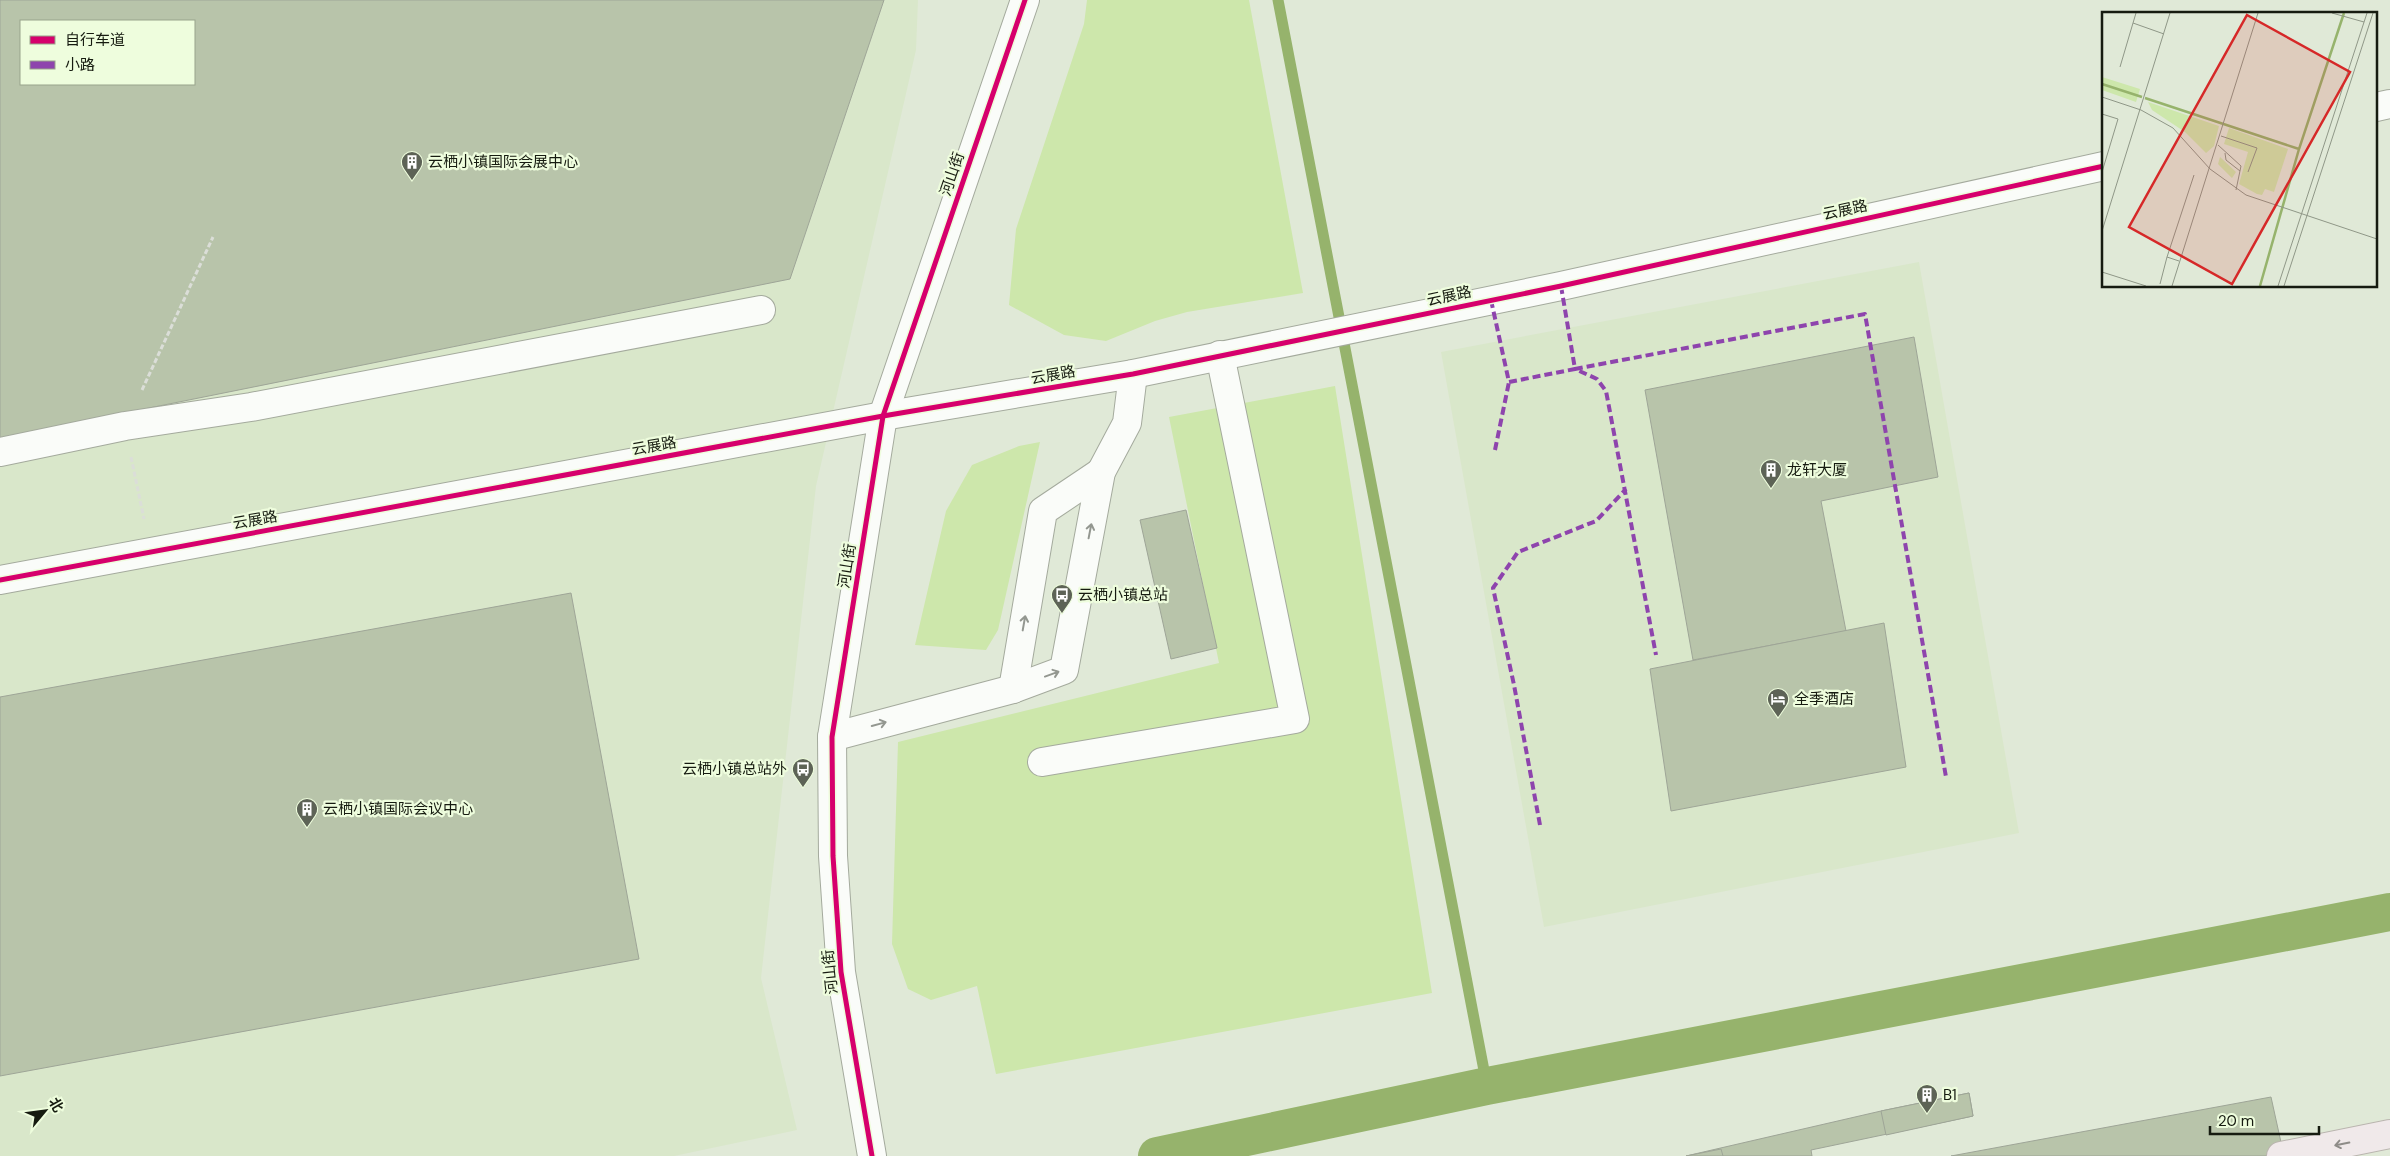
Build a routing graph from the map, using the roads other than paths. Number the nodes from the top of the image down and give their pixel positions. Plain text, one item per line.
1 (1024, 0) edge
2 (2102, 166) edge
3 (761, 310) dead end
4 (1220, 355) junction
5 (1133, 374) junction
6 (883, 416) junction
7 (0, 452) edge
8 (1102, 472) junction
9 (0, 580) edge
10 (1013, 689) junction
11 (832, 736) junction
12 (1042, 762) dead end
13 (2390, 1134) edge
14 (872, 1156) edge
15 (2281, 1156) edge

1 - 6 street, 河山街
2 - 4 street, 云展路
3 - 7 street
4 - 5 street, 云展路
4 - 12 street
5 - 6 street, 云展路
5 - 8 street
6 - 9 street, 云展路
6 - 11 street, 河山街
10 -> 8 street
10 -> 8 street
11 -> 10 street
11 - 14 street, 河山街
13 -> 15 highway

